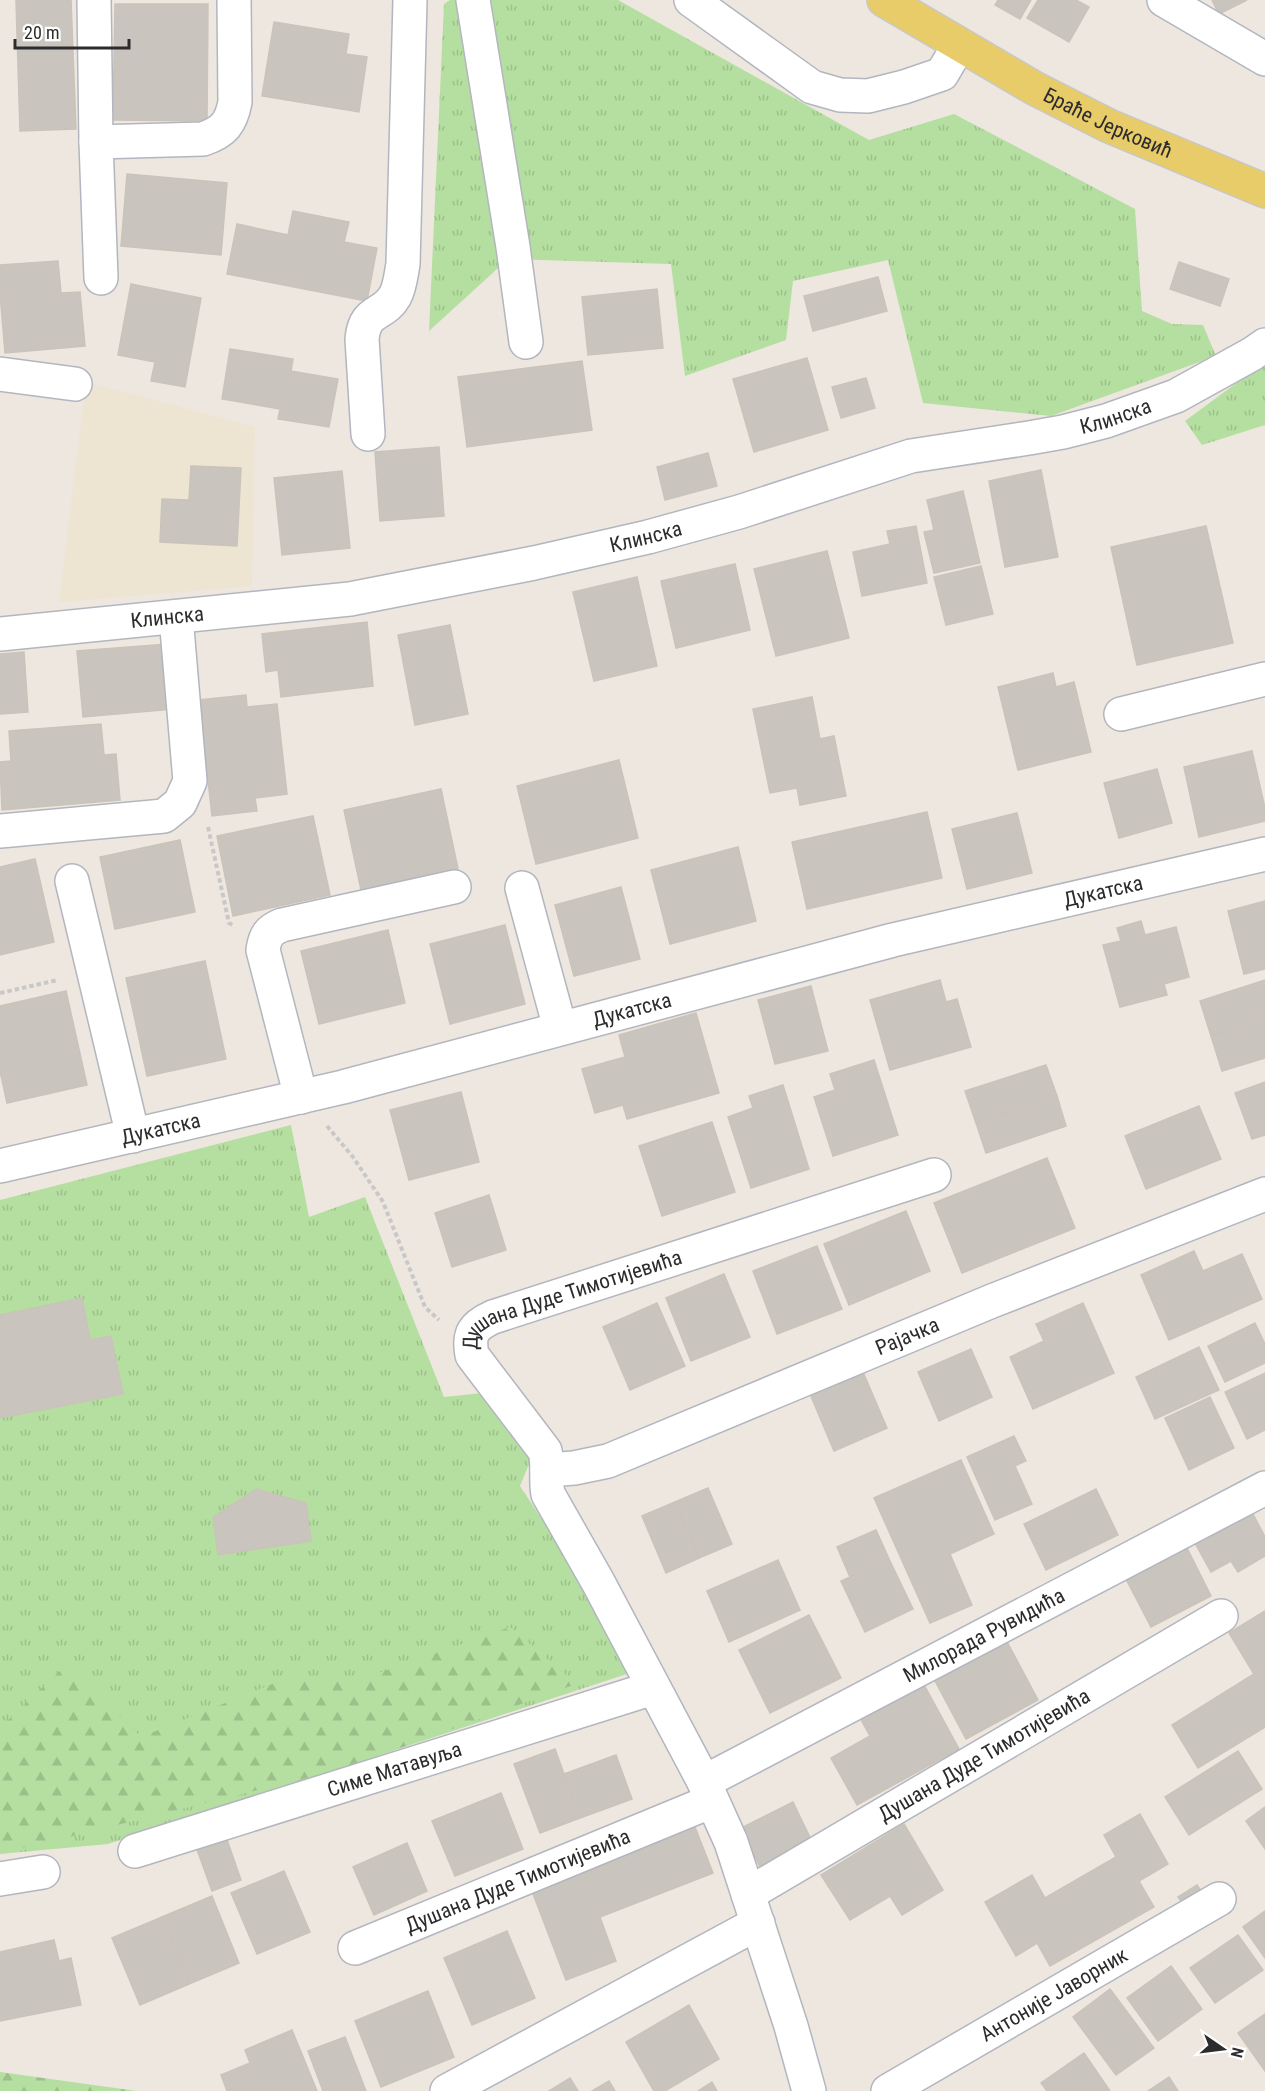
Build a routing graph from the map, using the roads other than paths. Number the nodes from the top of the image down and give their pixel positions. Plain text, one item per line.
1 (94, 0) edge
2 (234, 0) edge
3 (410, 0) edge
4 (473, 0) edge
5 (691, 0) edge
6 (884, 0) edge
7 (1164, 0) edge
8 (959, 45) junction
9 (1265, 59) edge
10 (96, 142) junction
11 (1265, 191) edge
12 (101, 278) dead end
13 (526, 342) dead end
14 (1265, 345) edge
15 (0, 374) edge
16 (75, 384) dead end
17 (368, 434) dead end
18 (176, 617) junction
19 (0, 634) edge
20 (1265, 679) edge
21 (1121, 714) dead end
22 (0, 831) edge
23 (1265, 854) edge
24 (72, 881) dead end
25 (454, 886) dead end
26 (522, 888) dead end
27 (560, 1028) junction
28 (301, 1097) junction
29 (133, 1136) junction
30 (0, 1166) edge
31 (934, 1174) dead end
32 (1265, 1194) edge
33 (547, 1470) junction
34 (1265, 1488) edge
35 (1221, 1616) dead end
36 (653, 1688) junction
37 (708, 1792) junction
38 (135, 1851) dead end
39 (43, 1872) dead end
40 (0, 1879) edge
41 (1219, 1899) dead end
42 (753, 1909) junction
43 (355, 1948) dead end
44 (447, 2091) edge
45 (809, 2091) edge
46 (888, 2091) edge

1 - 10 street
2 - 10 street
3 - 17 street
4 - 13 street
5 - 8 street
6 - 8 main road, Браће Јерковић
7 - 9 street
8 - 11 main road, Браће Јерковић
10 - 12 street
14 - 18 street, Клинска
15 - 16 street
18 - 19 street, Клинска
18 - 22 street
20 - 21 street
23 - 27 street, Дукатска
24 - 29 street
25 - 28 street
26 - 27 street
27 - 28 street, Дукатска
28 - 29 street, Дукатска
29 - 30 street, Дукатска
31 - 33 street, Душана Дуде Тимотијевића
32 - 33 street, Рајачка
33 - 36 street, Душана Дуде Тимотијевића
34 - 37 street, Милорада Рувидића
35 - 42 street, Душана Дуде Тимотијевића
36 - 37 street, Душана Дуде Тимотијевића
36 - 38 street, Симе Матавуља
37 - 42 street, Душана Дуде Тимотијевића
37 - 43 street, Душана Дуде Тимотијевића
39 - 40 street
41 - 46 street, Антоније Јаворник
42 - 44 street, Душана Дуде Тимотијевића
42 - 45 street, Душана Дуде Тимотијевића

